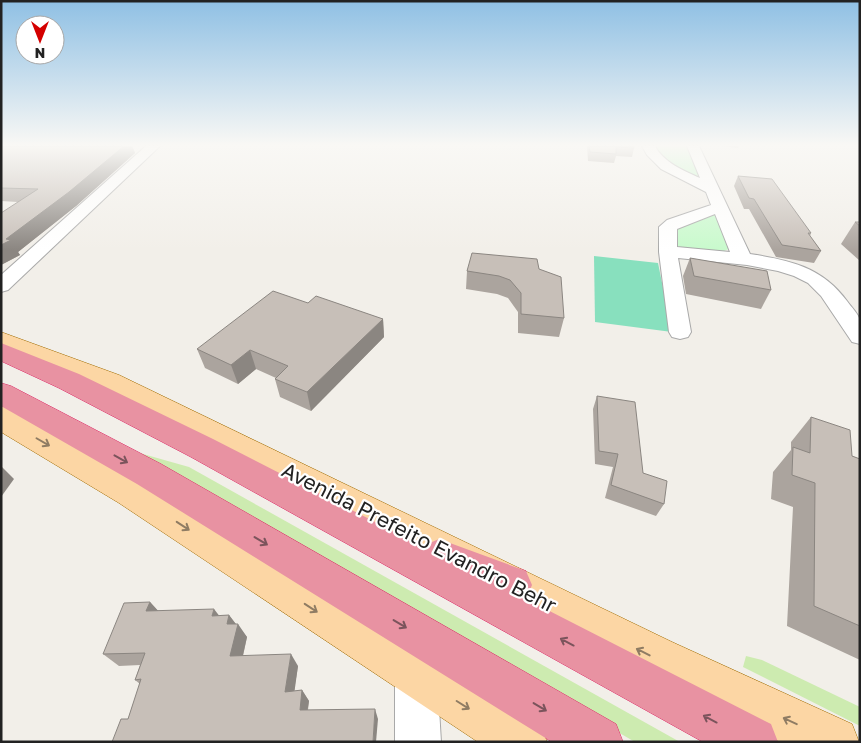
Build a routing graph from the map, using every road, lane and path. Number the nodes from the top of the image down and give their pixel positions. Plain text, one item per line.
1 (116, 181) edge
2 (689, 181) edge
3 (709, 181) edge
4 (717, 199) junction
5 (668, 252) junction
6 (743, 260) junction
7 (1, 286) edge
8 (680, 332) dead end
9 (860, 338) edge
10 (1, 340) edge
11 (1, 351) edge
12 (69, 381) junction
13 (1, 388) edge
14 (1, 393) edge
15 (1, 417) edge
16 (335, 519) junction
17 (512, 586) junction
18 (416, 676) junction
19 (418, 742) edge
20 (522, 742) edge
21 (598, 742) edge
22 (753, 742) edge
23 (834, 742) edge

1 - 7 street
2 - 4 street
3 - 4 street
4 - 5 street
4 - 6 street
5 - 6 street
5 - 8 street
6 - 9 street
10 - 17 main road, Avenida Prefeito Evandro Behr
11 - 12 highway, Avenida Prefeito Evandro Behr
12 - 13 highway
12 - 16 highway, Avenida Prefeito Evandro Behr
14 -> 21 highway
15 -> 18 main road
16 - 17 highway
22 -> 16 highway, Avenida Prefeito Evandro Behr
23 -> 17 main road, Avenida Prefeito Evandro Behr
18 - 19 street
18 -> 20 main road

